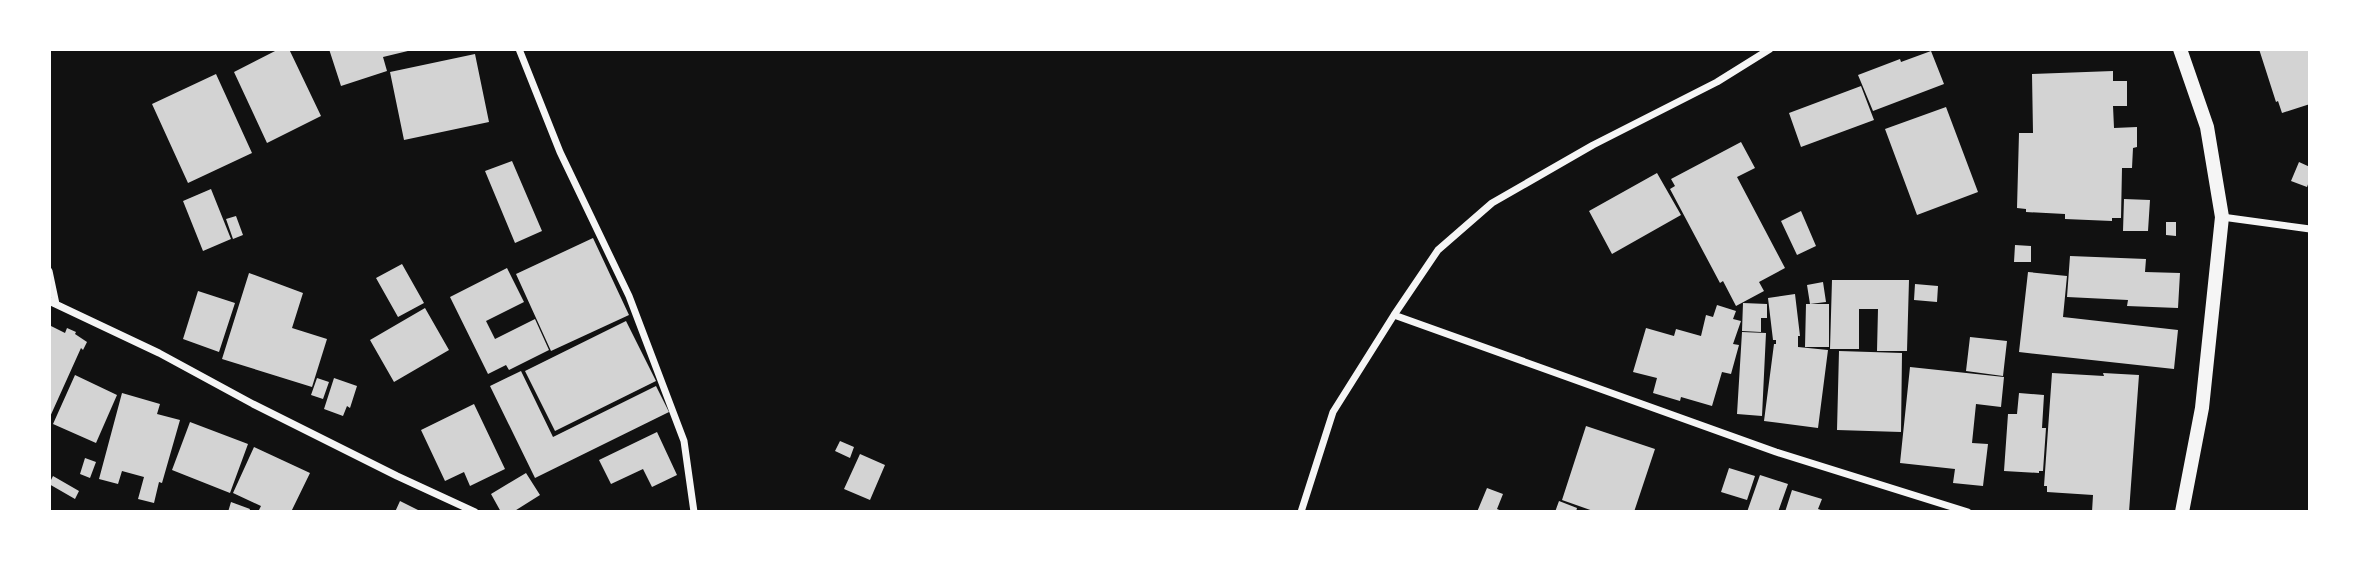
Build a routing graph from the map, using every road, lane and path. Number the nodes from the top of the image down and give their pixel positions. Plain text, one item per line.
1 (519, 49) edge
2 (1770, 49) edge
3 (2180, 49) edge
4 (2222, 217) junction
5 (2310, 229) edge
6 (49, 271) edge
7 (52, 302) edge
8 (1394, 315) junction
9 (475, 512) edge
10 (695, 512) edge
11 (1301, 512) edge
12 (1968, 512) edge
13 (2182, 512) edge

1 - 10 street
2 - 8 street
3 - 4 main road
4 - 5 street
4 - 13 main road
6 - 7 street
7 - 9 street
8 - 11 street
8 - 12 street

